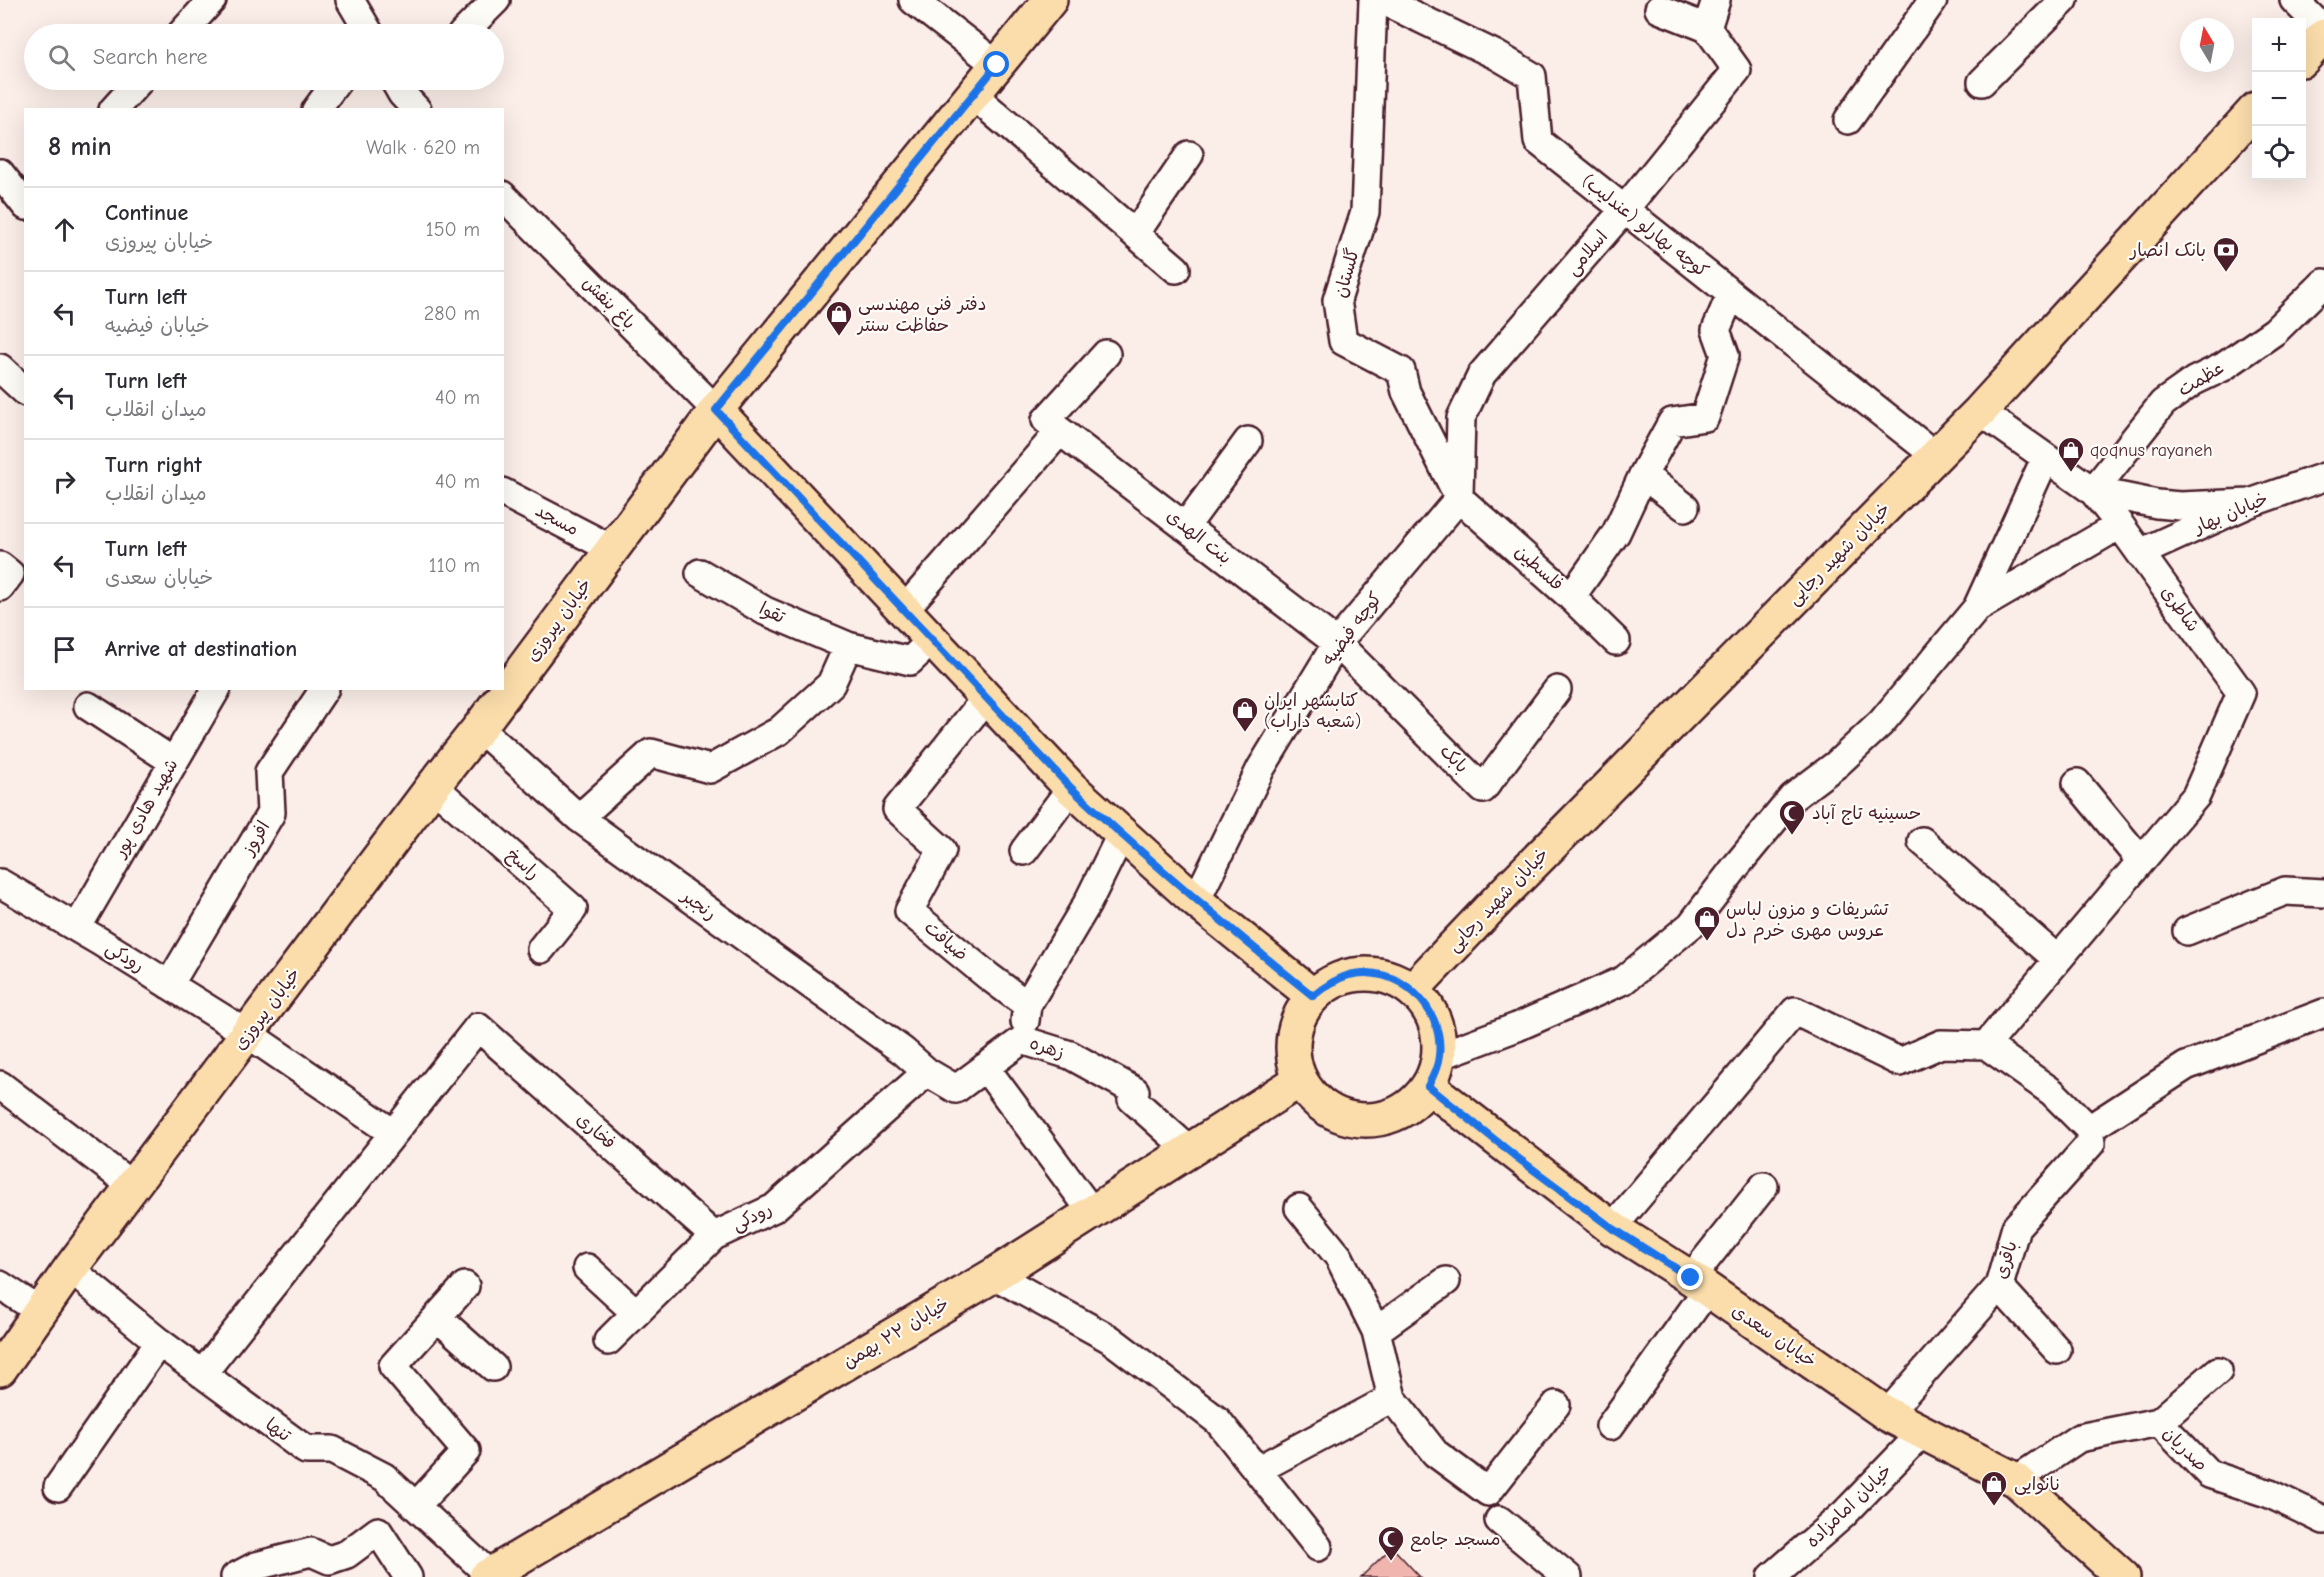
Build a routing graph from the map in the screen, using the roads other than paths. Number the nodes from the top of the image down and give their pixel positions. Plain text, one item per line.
1 (212, 0) edge
2 (350, 0) edge
3 (496, 0) edge
4 (913, 0) edge
5 (1050, 0) edge
6 (1373, 0) edge
7 (1382, 0) edge
8 (1716, 0) edge
9 (1933, 0) edge
10 (2064, 0) edge
11 (2294, 0) edge
12 (1659, 9) dead end
13 (190, 24) edge
14 (364, 24) edge
15 (472, 24) edge
16 (1707, 28) junction
17 (2324, 30) edge
18 (2324, 36) edge
19 (2306, 55) edge
20 (997, 65) junction
21 (1982, 82) dead end
22 (131, 90) edge
23 (331, 90) edge
24 (973, 95) junction
25 (115, 108) edge
26 (317, 108) edge
27 (2252, 113) edge
28 (1848, 120) dead end
29 (1189, 155) dead end
30 (0, 173) edge
31 (504, 197) edge
32 (24, 203) edge
33 (1624, 210) junction
34 (1135, 234) junction
35 (1176, 269) dead end
36 (2324, 283) edge
37 (1731, 294) junction
38 (1106, 354) dead end
39 (0, 368) edge
40 (24, 390) edge
41 (716, 410) junction
42 (1980, 411) junction
43 (1060, 431) junction
44 (1248, 441) dead end
45 (1936, 456) junction
46 (2045, 459) junction
47 (1643, 475) junction
48 (2324, 477) edge
49 (2093, 491) junction
50 (504, 493) edge
51 (1459, 498) junction
52 (2250, 503) junction
53 (1685, 507) dead end
54 (2120, 525) junction
55 (1185, 527) junction
56 (612, 549) junction
57 (2140, 553) junction
58 (0, 566) edge
59 (700, 573) dead end
60 (0, 587) edge
61 (1571, 597) junction
62 (1977, 608) junction
63 (904, 610) junction
64 (932, 640) junction
65 (1616, 641) dead end
66 (1337, 643) junction
67 (848, 646) junction
68 (215, 690) edge
69 (324, 690) edge
70 (1557, 690) dead end
71 (986, 698) junction
72 (88, 706) dead end
73 (479, 728) junction
74 (174, 762) junction
75 (2078, 783) dead end
76 (433, 786) junction
77 (1071, 788) junction
78 (579, 818) junction
79 (1121, 836) junction
80 (1922, 841) dead end
81 (1024, 851) dead end
82 (2141, 861) junction
83 (0, 883) edge
84 (2324, 893) edge
85 (1196, 901) junction
86 (76, 928) junction
87 (2187, 931) dead end
88 (541, 949) dead end
89 (2057, 959) junction
90 (169, 985) junction
91 (1412, 990) junction
92 (1313, 996) junction
93 (1028, 1005) junction
94 (2323, 1015) edge
95 (248, 1034) junction
96 (1022, 1040) junction
97 (1986, 1045) junction
98 (1439, 1056) junction
99 (986, 1067) junction
100 (927, 1072) junction
101 (1300, 1080) junction
102 (0, 1085) edge
103 (1428, 1086) junction
104 (2089, 1129) junction
105 (393, 1133) junction
106 (1189, 1150) junction
107 (1764, 1186) dead end
108 (134, 1187) junction
109 (1299, 1208) dead end
110 (1092, 1212) junction
111 (1612, 1228) junction
112 (714, 1236) junction
113 (587, 1268) dead end
114 (70, 1269) junction
115 (994, 1275) junction
116 (1446, 1281) dead end
117 (1699, 1284) junction
118 (0, 1285) edge
119 (465, 1286) dead end
120 (1999, 1286) junction
121 (40, 1312) junction
122 (636, 1312) junction
123 (436, 1317) junction
124 (1376, 1331) junction
125 (608, 1341) dead end
126 (159, 1342) junction
127 (2057, 1350) dead end
128 (493, 1367) dead end
129 (0, 1369) edge
130 (2218, 1371) dead end
131 (202, 1374) junction
132 (1392, 1398) junction
133 (1556, 1405) dead end
134 (1887, 1413) junction
135 (2159, 1422) junction
136 (1610, 1426) dead end
137 (1924, 1431) junction
138 (1257, 1470) junction
139 (2016, 1480) junction
140 (58, 1487) dead end
141 (410, 1501) junction
142 (1499, 1520) dead end
143 (2324, 1520) edge
144 (378, 1531) junction
145 (1318, 1547) dead end
146 (488, 1576) edge
147 (236, 1577) edge
148 (408, 1577) edge
149 (1568, 1577) edge
150 (1772, 1577) edge
151 (2122, 1577) edge

1 - 13 street
2 - 14 street
3 - 15 street
4 - 20 street
5 - 20 main road, خیابان پیروزی
6 - 51 street, گلستان
7 - 33 street, کوچه بهارلو (عندلیب)
8 - 16 street
9 - 28 street
10 - 21 street
11 - 17 street
12 - 16 street
16 - 33 street, اسلامی
18 - 19 main road
20 - 24 main road, خیابان پیروزی
22 - 25 street
23 - 26 street
24 - 34 street
24 - 41 main road, خیابان پیروزی
27 - 42 main road, خیابان شهید رجایی
29 - 34 street
30 - 32 street
31 - 41 street, باغ بنفش
33 - 37 street, کوچه بهارلو (عندلیب)
33 - 51 street, اسلامی
34 - 35 street
36 - 49 street, عظمت
37 - 45 street, کوچه بهارلو (عندلیب)
37 - 47 street
38 - 43 street
39 - 40 street
41 - 56 main road, خیابان پیروزی
41 - 63 main road
42 - 45 main road, خیابان شهید رجایی
42 - 46 street
43 - 55 street, بنت الهدی
43 - 63 street
44 - 55 street
45 - 91 main road, خیابان شهید رجایی
46 - 49 street
46 - 62 street
47 - 53 street
47 - 61 street
48 - 52 street, خیابان بهار
49 - 52 street
49 - 54 street
50 - 56 street, مسجد
51 - 61 street, فلسطین
51 - 66 street, کوچه فیضیه
52 - 57 street, خیابان بهار
54 - 57 street, شاطری
54 - 62 street
55 - 66 street, بنت الهدی
56 - 73 main road, خیابان پیروزی
57 - 82 street, شاطری
58 - 60 street
59 - 67 street, تقوا
61 - 65 street, فلسطین
62 - 98 street
63 - 64 main road
64 - 67 street, تقوا
64 - 71 main road
66 - 70 street, بابک
66 - 85 street, کوچه فیضیه
67 - 78 street
68 - 74 street, شهید هادی پور
69 - 90 street, افروز
71 - 77 main road
71 - 93 street, ضیافت
72 - 74 street
73 - 76 main road, خیابان پیروزی
73 - 78 street, رنجبر
74 - 86 street, شهید هادی پور
75 - 82 street
76 - 88 street, راسخ
76 - 95 main road, خیابان پیروزی
77 - 79 main road
77 - 81 street
78 - 100 street, رنجبر
79 - 85 main road
79 - 93 street, زهره
80 - 89 street
82 - 89 street
83 - 86 street, رودکی
84 - 87 street
85 - 92 main road
86 - 90 street, رودکی
89 - 97 street
90 - 95 street, رودکی
91 - 92 main road
91 - 98 main road
92 - 101 main road
93 - 96 street, زهره
94 - 104 street
95 - 105 street, رودکی
95 - 108 main road, خیابان پیروزی
96 - 99 street
96 - 106 street, زهره
97 - 104 street
97 - 111 street
98 - 103 main road
99 - 100 street, رنجبر
99 - 110 street
100 - 112 street, رودکی
101 - 103 main road
101 - 106 main road, خیابان ۲۲ بهمن
102 - 108 street
103 - 111 main road, خیابان سعدی
104 - 120 street, باقری
105 - 112 street, فخاری
105 - 131 street
106 - 110 main road, خیابان ۲۲ بهمن
107 - 117 street
108 - 114 main road, خیابان پیروزی
109 - 124 street
110 - 115 main road, خیابان ۲۲ بهمن
111 - 117 main road, خیابان سعدی
112 - 122 street, رودکی
113 - 122 street
114 - 121 main road, خیابان پیروزی
114 - 126 street, تنها
115 - 138 street
115 - 146 main road, خیابان ۲۲ بهمن
116 - 124 street
117 - 134 main road, خیابان سعدی
117 - 136 street
118 - 121 street
119 - 123 street
120 - 127 street
120 - 134 street, باقری
121 - 129 main road, خیابان پیروزی
122 - 125 street, رودکی
123 - 128 street
123 - 141 street
124 - 132 street
126 - 131 street, تنها
126 - 140 street
130 - 135 street
131 - 141 street, تنها
132 - 133 street
132 - 138 street
134 - 137 main road, خیابان سعدی
135 - 139 street, صدریان
135 - 143 street, صدریان
137 - 139 main road, خیابان سعدی
137 - 150 street, خیابان امامزاده
138 - 145 street
139 - 151 main road, خیابان سعدی
141 - 144 street
141 - 146 street, تنها
142 - 149 street
144 - 147 street
144 - 148 street

